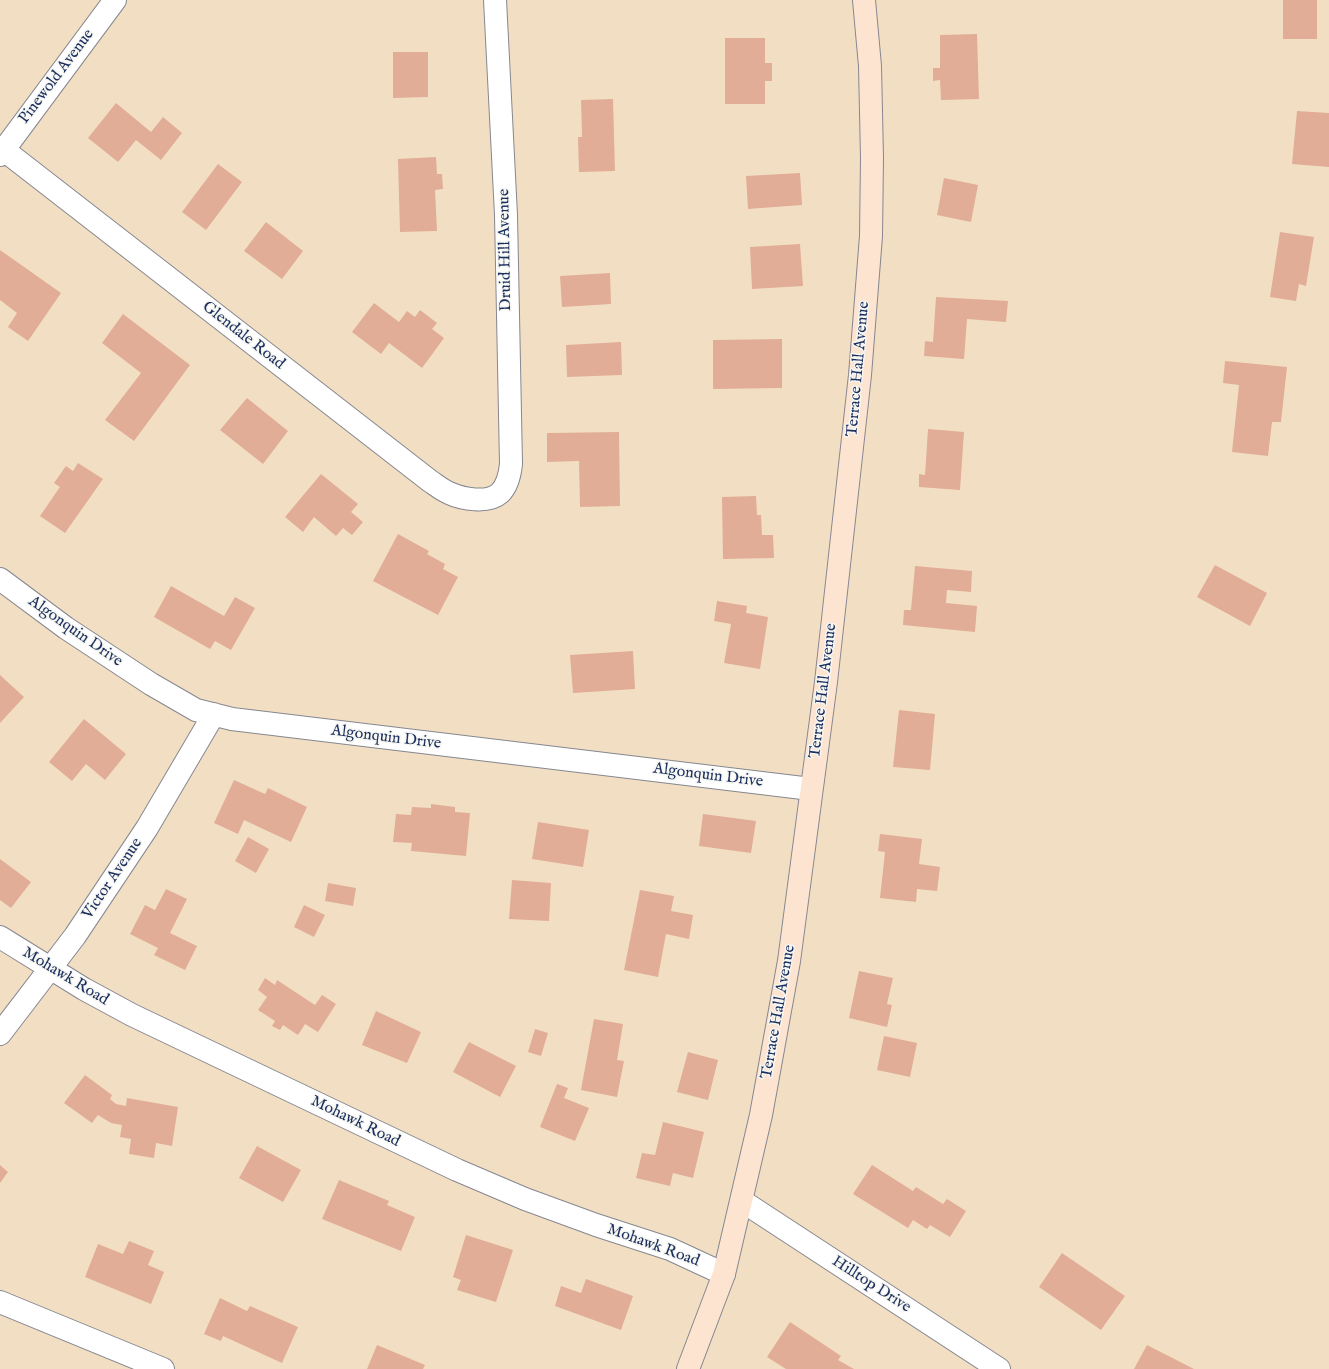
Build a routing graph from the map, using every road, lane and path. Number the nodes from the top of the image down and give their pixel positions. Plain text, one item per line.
1 (115, 0) edge
2 (495, 0) edge
3 (864, 0) edge
4 (1, 151) edge
5 (496, 495) joint
6 (0, 578) edge
7 (214, 714) junction
8 (811, 789) junction
9 (0, 938) edge
10 (50, 968) junction
11 (0, 1034) edge
12 (742, 1201) junction
13 (724, 1274) junction
14 (0, 1302) edge
15 (163, 1369) edge
16 (688, 1369) edge
17 (999, 1369) edge

1 - 4 street, Pinewold Avenue
2 - 5 street, Druid Hill Avenue
3 - 8 main road, Terrace Hall Avenue
4 - 5 street, Glendale Road
6 - 7 street, Algonquin Drive
7 - 8 street, Algonquin Drive
7 - 10 street, Victor Avenue
8 - 12 main road, Terrace Hall Avenue
9 - 10 street, Mohawk Road
10 - 11 street, Victor Avenue
10 - 13 street, Mohawk Road
12 - 13 main road, Terrace Hall Avenue
12 - 17 street, Hilltop Drive
13 - 16 main road, Terrace Hall Avenue
14 - 15 street

